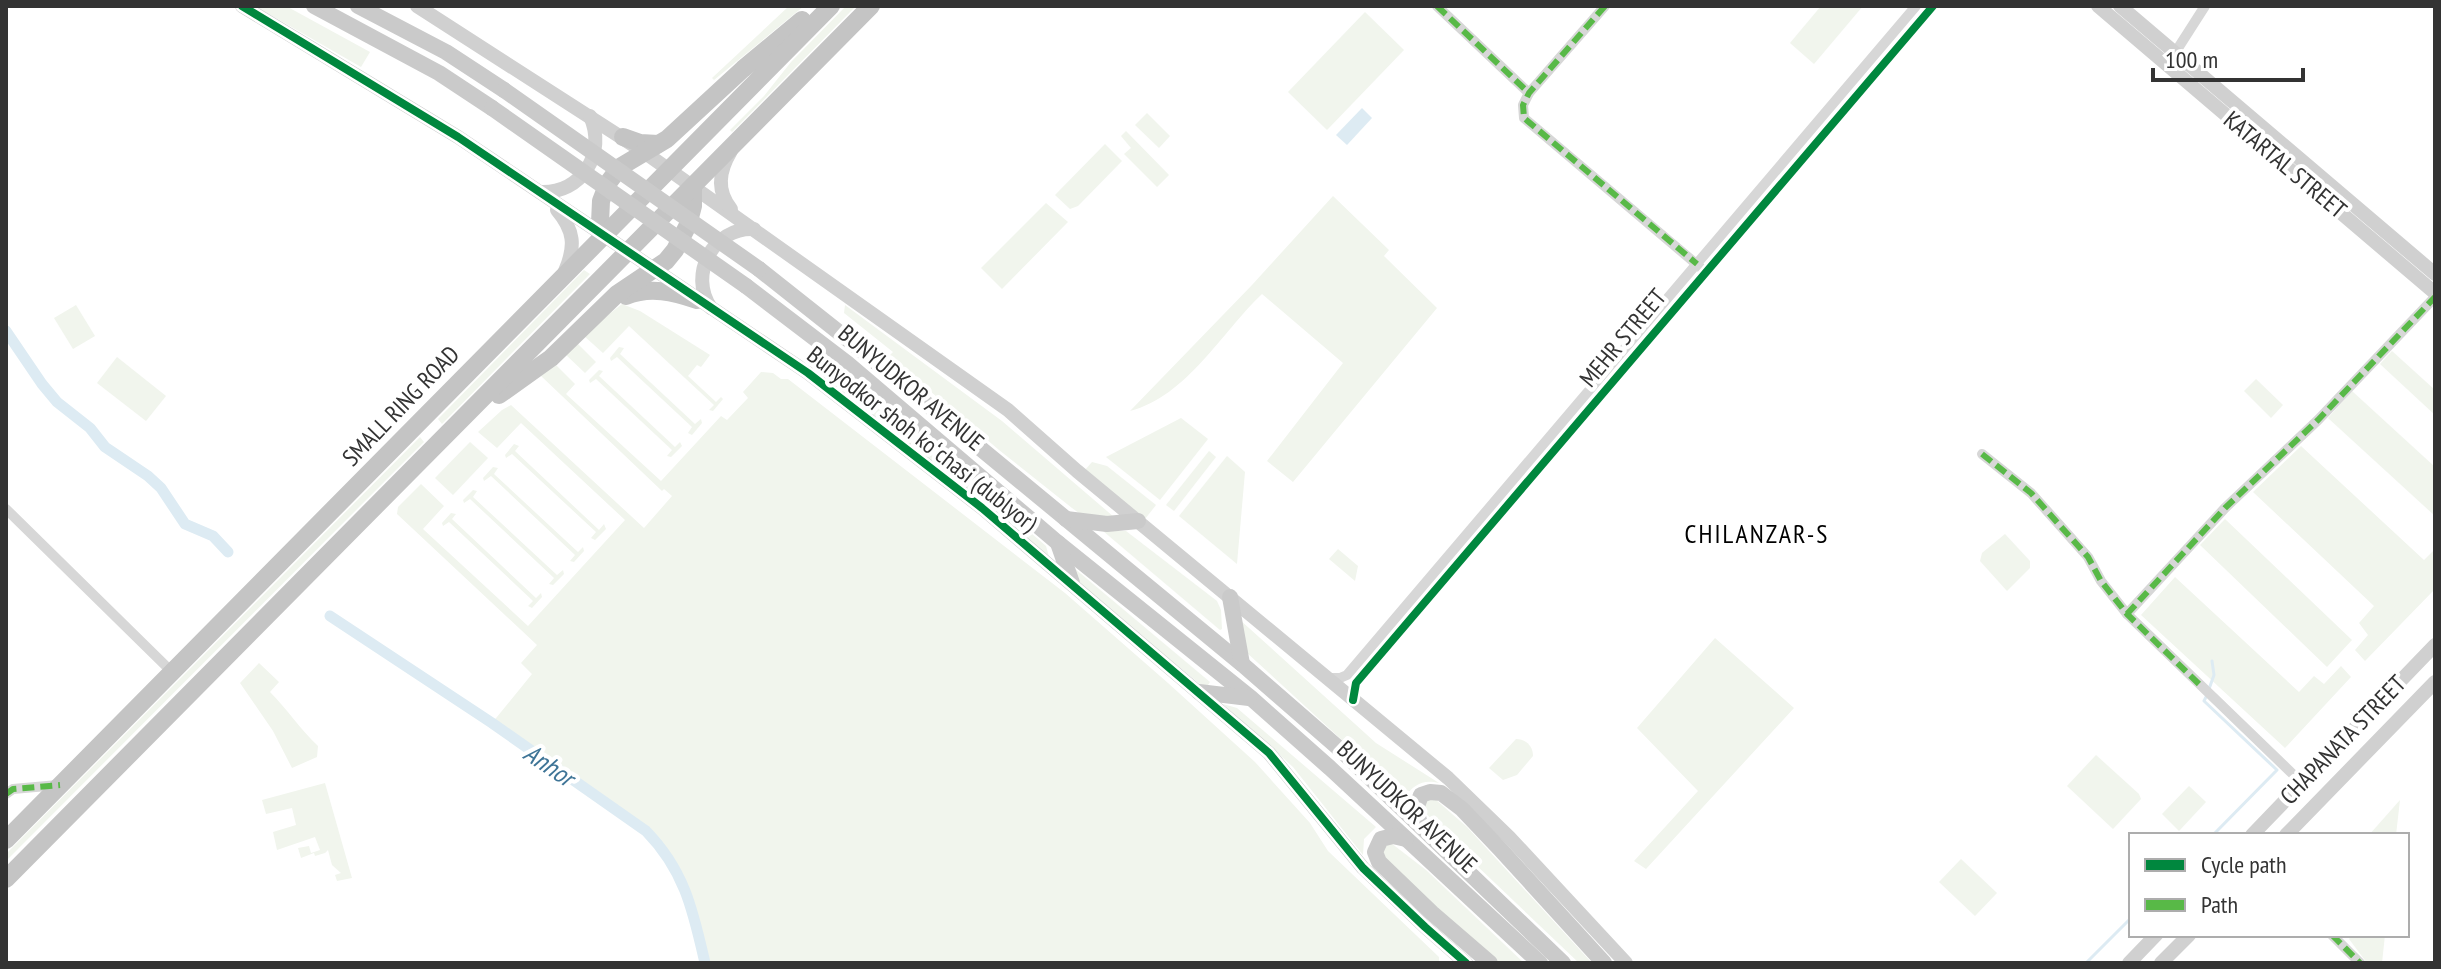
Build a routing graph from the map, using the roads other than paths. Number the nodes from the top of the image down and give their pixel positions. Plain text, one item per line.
1 (242, 6) edge
2 (314, 6) edge
3 (358, 6) edge
4 (417, 6) edge
5 (819, 6) edge
6 (831, 6) edge
7 (871, 6) edge
8 (1437, 6) edge
9 (1605, 6) edge
10 (1916, 6) edge
11 (1933, 6) edge
12 (2098, 6) edge
13 (2120, 6) edge
14 (2205, 6) edge
15 (788, 49) junction
16 (2171, 59) junction
17 (1529, 93) junction
18 (590, 116) junction
19 (623, 137) joint
20 (742, 137) junction
21 (651, 148) junction
22 (669, 169) junction
23 (1770, 178) junction
24 (693, 186) junction
25 (1779, 186) junction
26 (540, 192) junction
27 (750, 226) junction
28 (604, 235) junction
29 (628, 252) junction
30 (1693, 268) junction
31 (654, 270) junction
32 (2435, 274) edge
33 (1703, 276) junction
34 (561, 278) junction
35 (2435, 295) edge
36 (705, 305) junction
37 (602, 308) junction
38 (1571, 412) junction
39 (1580, 420) junction
40 (459, 422) junction
41 (1558, 427) junction
42 (412, 429) junction
43 (1567, 435) junction
44 (432, 450) junction
45 (1982, 454) dead end
46 (6, 509) edge
47 (1066, 519) junction
48 (1138, 521) junction
49 (1058, 543) junction
50 (1072, 583) junction
51 (1230, 597) junction
52 (2127, 614) junction
53 (2435, 645) edge
54 (1242, 664) junction
55 (172, 672) junction
56 (1325, 677) junction
57 (1352, 679) junction
58 (2435, 682) edge
59 (1199, 692) junction
60 (1251, 698) junction
61 (1353, 700) junction
62 (2302, 783) junction
63 (60, 785) junction
64 (6, 794) edge
65 (1420, 824) junction
66 (2254, 833) edge
67 (2288, 833) edge
68 (6, 840) edge
69 (1407, 840) junction
70 (6, 879) edge
71 (2154, 937) edge
72 (2187, 937) edge
73 (2334, 937) edge
74 (2132, 961) edge
75 (1466, 963) edge
76 (1490, 963) edge
77 (1540, 963) edge
78 (1563, 963) edge
79 (1604, 963) edge
80 (1626, 963) edge
81 (2161, 963) edge
82 (2360, 963) edge

1 - 26 street, Bunyodkor shoh koʻchasi (dublyor)
2 - 49 main road, BUNYUDKOR AVENUE, bridge
3 - 47 main road, BUNYUDKOR AVENUE, bridge
4 - 18 street
5 - 21 highway
6 - 15 highway, SMALL RING ROAD
7 - 20 highway
8 - 17 street
9 - 17 street
10 - 23 street, MEHR STREET
11 - 25 street, MEHR STREET
12 - 16 street, KATARTAL STREET
13 - 16 street, KATARTAL STREET
14 - 16 street
15 - 20 highway
15 - 22 highway, SMALL RING ROAD
16 - 32 street, KATARTAL STREET
16 - 35 street, KATARTAL STREET
17 - 30 street
18 - 19 street
18 - 26 street
19 - 21 highway
20 - 24 highway
20 - 27 street
21 - 22 street
21 - 28 highway
22 - 24 street
22 - 28 highway, SMALL RING ROAD
23 - 25 street
23 - 30 street, MEHR STREET
24 - 27 street
24 - 29 highway
24 - 31 highway
25 - 33 street, MEHR STREET
26 - 28 street, Bunyodkor shoh koʻchasi (dublyor)
26 - 34 street
27 - 36 street
27 - 48 street
28 - 29 street, Bunyodkor shoh koʻchasi (dublyor)
28 - 34 highway, SMALL RING ROAD
29 - 31 street, Bunyodkor shoh koʻchasi (dublyor)
29 - 40 highway
30 - 33 street
30 - 38 street, MEHR STREET
31 - 36 street, Bunyodkor shoh koʻchasi (dublyor)
31 - 37 highway
33 - 39 street, MEHR STREET
34 - 42 highway, SMALL RING ROAD
35 - 52 street
36 - 37 highway
36 - 50 street, Bunyodkor shoh koʻchasi (dublyor)
37 - 40 highway
38 - 39 street
38 - 41 street, MEHR STREET
39 - 43 street, MEHR STREET
40 - 44 highway
41 - 43 street
41 - 57 street, MEHR STREET
42 - 44 highway
42 - 55 highway, SMALL RING ROAD
43 - 57 street, MEHR STREET
44 - 70 highway
45 - 52 street
46 - 55 street
47 - 48 main road
47 - 54 main road, BUNYUDKOR AVENUE
48 - 51 street
49 - 50 main road
49 - 60 main road, BUNYUDKOR AVENUE
50 - 59 street, Bunyodkor shoh koʻchasi (dublyor)
51 - 54 main road
51 - 56 street
52 - 62 street
53 - 62 street, CHAPANATA STREET
54 - 65 main road, BUNYUDKOR AVENUE
55 - 63 highway, SMALL RING ROAD
56 - 57 street
56 - 61 street
57 - 61 street
58 - 67 street, CHAPANATA STREET
59 - 60 main road
59 - 75 street, Bunyodkor shoh koʻchasi (dublyor)
60 - 69 main road, BUNYUDKOR AVENUE
61 - 80 street
62 - 66 street, CHAPANATA STREET
63 - 64 street
63 - 68 highway, SMALL RING ROAD
65 - 78 main road, BUNYUDKOR AVENUE
65 - 79 main road
69 - 76 main road
69 - 77 main road, BUNYUDKOR AVENUE
71 - 74 street
72 - 81 street
73 - 82 street

